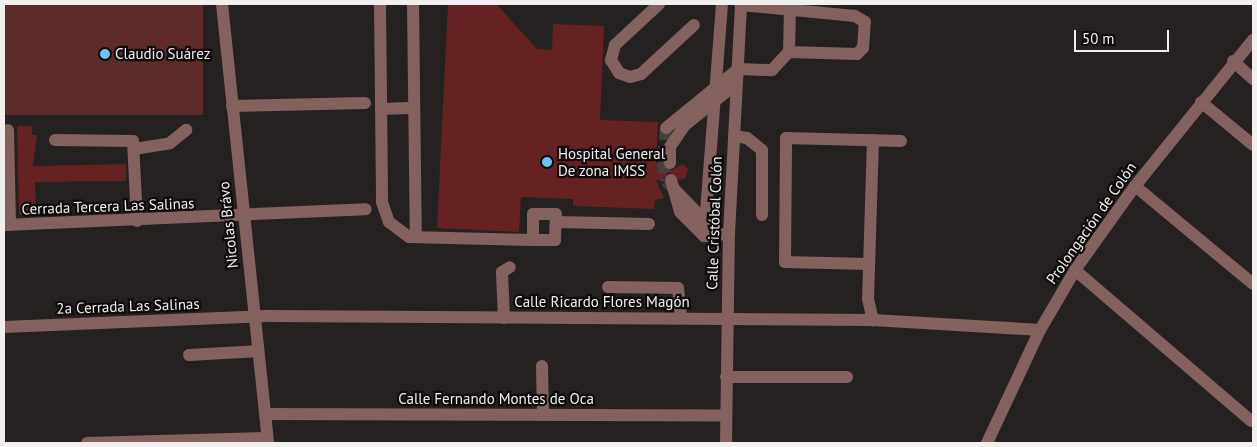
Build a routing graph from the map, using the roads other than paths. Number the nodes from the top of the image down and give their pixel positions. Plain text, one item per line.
1 (222, 4) edge
2 (380, 4) edge
3 (413, 4) edge
4 (658, 4) edge
5 (722, 4) edge
6 (741, 4) edge
7 (790, 9) junction
8 (694, 25) dead end
9 (1253, 40) edge
10 (789, 52) junction
11 (1233, 61) junction
12 (738, 69) junction
13 (1253, 78) edge
14 (718, 82) junction
15 (736, 84) junction
16 (717, 97) junction
17 (1201, 102) junction
18 (365, 103) dead end
19 (700, 104) junction
20 (232, 106) junction
21 (414, 108) junction
22 (381, 109) junction
23 (666, 128) dead end
24 (8, 130) dead end
25 (186, 130) dead end
26 (734, 136) junction
27 (55, 140) dead end
28 (873, 140) junction
29 (901, 141) dead end
30 (1253, 146) edge
31 (134, 149) junction
32 (670, 163) dead end
33 (1135, 186) junction
34 (366, 209) dead end
35 (243, 215) junction
36 (762, 215) dead end
37 (137, 221) junction
38 (556, 222) junction
39 (707, 222) junction
40 (649, 224) dead end
41 (7, 225) edge
42 (729, 234) junction
43 (704, 236) junction
44 (416, 237) junction
45 (533, 240) junction
46 (869, 264) junction
47 (510, 266) dead end
48 (1075, 270) junction
49 (1253, 284) edge
50 (608, 287) dead end
51 (254, 318) junction
52 (504, 318) junction
53 (681, 318) junction
54 (726, 318) junction
55 (873, 320) junction
56 (4, 327) edge
57 (1040, 330) junction
58 (258, 351) junction
59 (189, 355) dead end
60 (542, 366) dead end
61 (726, 376) junction
62 (847, 377) dead end
63 (265, 414) junction
64 (543, 415) junction
65 (726, 416) junction
66 (1251, 421) dead end
67 (268, 441) edge
68 (87, 443) edge
69 (726, 443) edge
70 (986, 443) edge

1 - 20 street, Nicolas Brávo
2 - 22 street
3 - 21 street
4 - 8 street
5 - 14 street
6 - 7 street
6 - 12 street, Calle Cristóbal Colón
7 - 10 street
7 - 10 street
9 - 11 street, Prolongación de Colón
10 - 12 street
11 - 13 street
11 - 17 street, Prolongación de Colón
12 - 14 street
12 - 15 street, Calle Cristóbal Colón
14 - 16 street
14 - 19 street
15 - 16 street
15 - 26 street, Calle Cristóbal Colón
16 - 19 street
16 - 39 street
17 - 30 street
17 - 33 street, Prolongación de Colón
18 - 20 street
19 - 23 street
19 - 32 street
20 - 35 street, Nicolas Brávo
21 - 22 street
21 - 44 street
22 - 44 street
24 - 41 street
25 - 31 street
26 - 36 street
26 - 42 street, Calle Cristóbal Colón
27 - 31 street
28 - 29 street
28 - 46 street
28 - 46 street
31 - 37 street
33 - 48 street, Prolongación de Colón
33 - 49 street
34 - 35 street, Cerrada Tercera Las Salinas
35 - 37 street, Cerrada Tercera Las Salinas
35 - 51 street, Nicolas Brávo
37 - 41 street, Cerrada Tercera Las Salinas
38 - 40 street
38 - 45 street
38 - 45 street
39 - 43 street
39 - 43 street
42 - 43 street
42 - 54 street, Calle Cristóbal Colón
44 - 45 street
46 - 55 street
47 - 52 street
48 - 57 street, Prolongación de Colón
48 - 66 street
50 - 53 street
51 - 52 street, Calle Ricardo Flores Magón
51 - 56 street, 2a Cerrada Las Salinas
51 - 58 street, Nicolas Brávo
52 - 53 street, Calle Ricardo Flores Magón
53 - 54 street, Calle Ricardo Flores Magón
54 - 55 street, Calle Ricardo Flores Magón
54 - 61 street, Calle Cristóbal Colón
55 - 57 street, Calle Ricardo Flores Magón
57 - 70 street, Prolongación de Colón
58 - 59 street
58 - 63 street, Nicolas Brávo
60 - 64 street
61 - 62 street
61 - 65 street, Calle Cristóbal Colón
63 - 64 street, Calle Fernando Montes de Oca
63 - 67 street, Nicolas Brávo
64 - 65 street, Calle Fernando Montes de Oca
65 - 69 street, Calle Cristóbal Colón
67 - 68 street

